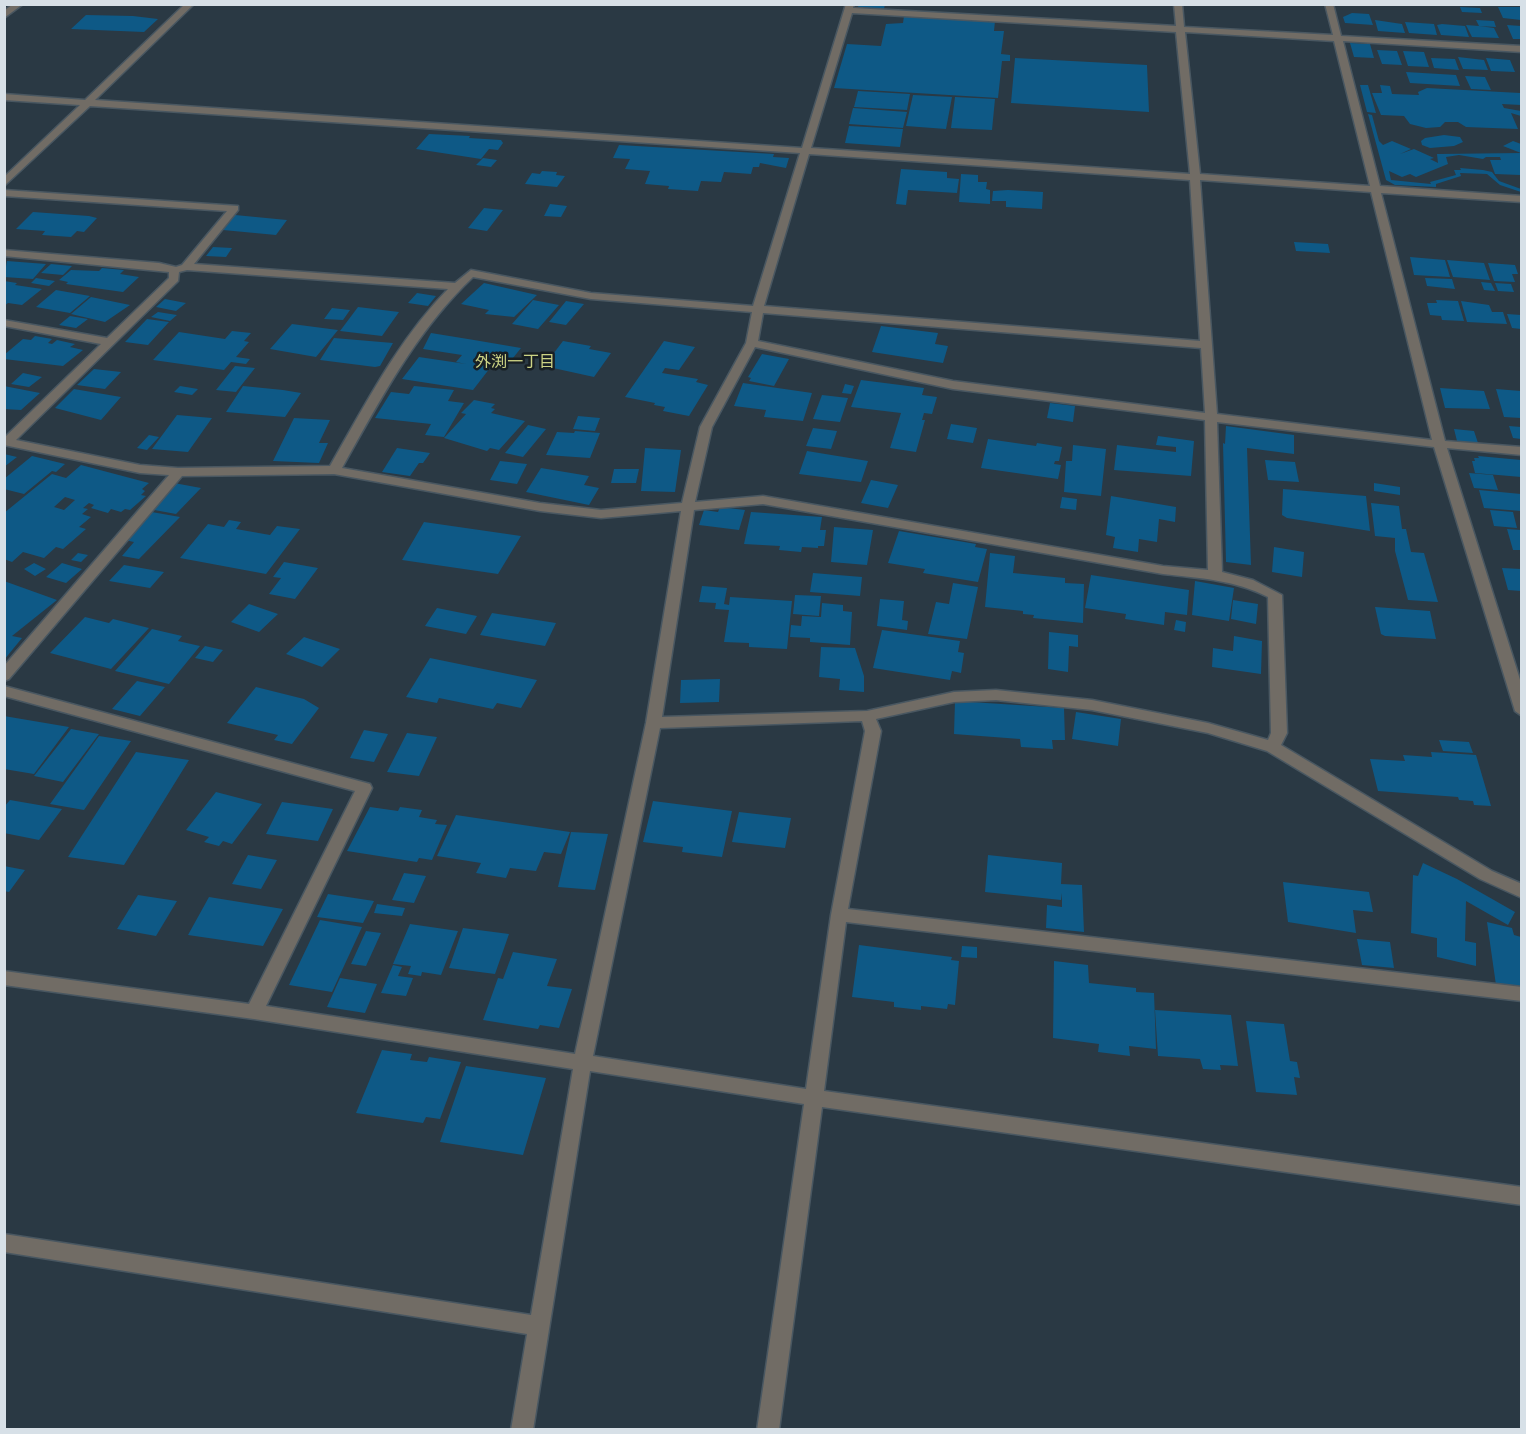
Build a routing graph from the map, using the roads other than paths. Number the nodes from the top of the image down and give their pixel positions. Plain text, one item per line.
1 (19, 4) edge
2 (190, 4) edge
3 (1178, 4) edge
4 (1329, 4) edge
5 (849, 7) edge
6 (4, 16) edge
7 (1179, 29) junction
8 (1338, 38) junction
9 (1521, 49) edge
10 (4, 97) edge
11 (87, 102) junction
12 (807, 152) junction
13 (1195, 178) junction
14 (4, 183) edge
15 (1378, 189) junction
16 (4, 193) edge
17 (1521, 199) edge
18 (4, 253) edge
19 (180, 268) junction
20 (456, 286) junction
21 (758, 308) junction
22 (4, 323) edge
23 (109, 342) junction
24 (753, 343) junction
25 (1206, 345) junction
26 (1211, 417) junction
27 (6, 441) edge
28 (1440, 445) junction
29 (1521, 452) edge
30 (334, 470) junction
31 (177, 472) junction
32 (688, 506) junction
33 (1215, 575) junction
34 (4, 676) edge
35 (4, 690) edge
36 (1521, 711) edge
37 (867, 716) junction
38 (654, 723) junction
39 (1272, 747) junction
40 (1521, 892) edge
41 (839, 915) junction
42 (4, 978) edge
43 (1521, 994) edge
44 (254, 1012) junction
45 (583, 1061) junction
46 (815, 1098) junction
47 (1521, 1196) edge
48 (4, 1243) edge
49 (540, 1326) junction
50 (522, 1430) edge
51 (768, 1430) edge

1 - 6 street
2 - 11 street
3 - 7 street
4 - 8 street
5 - 7 street
5 - 12 street
7 - 8 street
7 - 13 street
8 - 9 street
8 - 15 street
10 - 11 street
11 - 12 street
11 - 14 street
12 - 13 street
12 - 21 street
13 - 15 street
13 - 25 street
15 - 17 street
15 - 28 street
16 - 19 street
18 - 19 street
19 - 20 street
19 - 23 street
20 - 21 street
20 - 30 street
21 - 24 street
21 - 25 street
22 - 23 street
23 - 27 street
24 - 26 street
24 - 32 street
25 - 26 street
26 - 28 street
26 - 33 street
27 - 31 street
28 - 29 street
28 - 36 street
30 - 31 street
30 - 32 street
31 - 34 street
32 - 33 street
32 - 38 street
33 - 39 street
35 - 44 street
37 - 38 street
37 - 39 street
37 - 41 street
38 - 45 street
39 - 40 street
41 - 43 street
41 - 46 street
42 - 44 street
44 - 45 street
45 - 46 street
45 - 49 street
46 - 47 street
46 - 51 street
48 - 49 street
49 - 50 street

